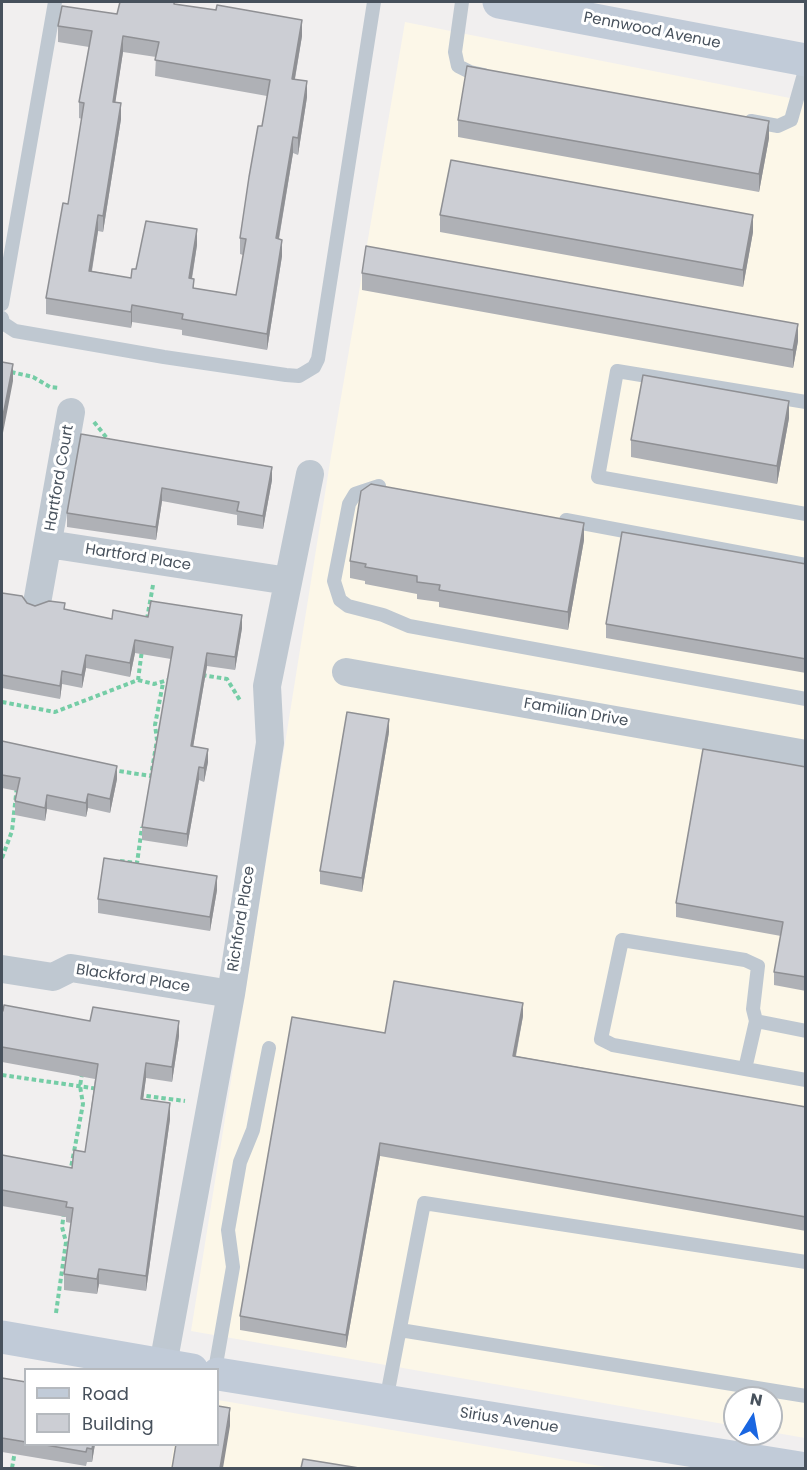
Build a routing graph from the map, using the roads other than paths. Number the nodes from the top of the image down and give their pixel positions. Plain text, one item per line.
1 (55, 2) edge
2 (374, 2) edge
3 (462, 2) edge
4 (499, 2) edge
5 (806, 60) edge
6 (806, 67) edge
7 (492, 76) edge
8 (733, 118) edge
9 (2, 304) edge
10 (2, 318) edge
11 (806, 402) edge
12 (71, 412) dead end
13 (310, 474) dead end
14 (391, 488) edge
15 (806, 514) edge
16 (552, 518) edge
17 (48, 544) junction
18 (806, 565) edge
19 (288, 581) junction
20 (37, 603) edge
21 (346, 672) dead end
22 (806, 699) edge
23 (806, 754) edge
24 (2, 969) edge
25 (231, 994) junction
26 (756, 1021) junction
27 (806, 1031) edge
28 (269, 1048) dead end
29 (744, 1069) junction
30 (806, 1080) edge
31 (806, 1262) edge
32 (400, 1330) junction
33 (2, 1337) edge
34 (178, 1367) edge
35 (215, 1368) edge
36 (219, 1374) edge
37 (806, 1396) edge
38 (386, 1401) junction
39 (800, 1468) edge

1 - 9 lane
2 - 10 lane
3 - 7 lane
4 - 5 street, Pennwood Avenue
6 - 8 lane
11 - 15 lane
12 - 17 street, Hartford Court
13 - 19 street, Richford Place
14 - 22 lane
16 - 18 lane
17 - 19 street, Hartford Place
17 - 20 street
19 - 25 street, Richford Place
21 - 23 street, Familian Drive
24 - 25 street, Blackford Place
25 - 34 street, Richford Place
26 - 27 lane
26 - 29 lane
26 - 29 lane
28 - 35 lane
29 - 30 lane
31 - 32 lane
32 - 37 lane
32 - 38 lane
33 - 34 street
36 - 38 street, Sirius Avenue
38 - 39 street, Sirius Avenue

